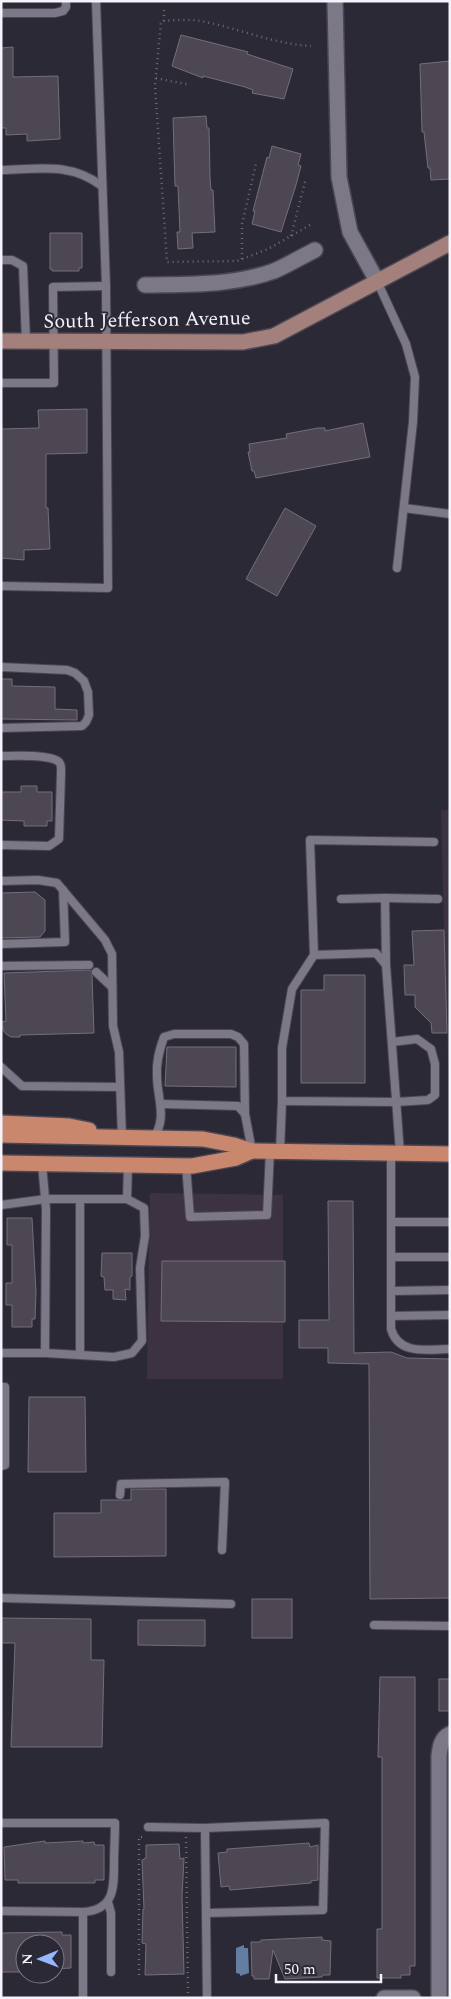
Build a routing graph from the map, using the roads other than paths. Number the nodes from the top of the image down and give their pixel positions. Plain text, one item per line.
1 (66, 1) edge
2 (96, 1) edge
3 (335, 1) edge
4 (1, 13) edge
5 (1, 170) edge
6 (102, 186) junction
7 (450, 243) edge
8 (315, 250) dead end
9 (1, 260) edge
10 (378, 281) junction
11 (145, 285) dead end
12 (106, 286) junction
13 (1, 341) edge
14 (26, 341) junction
15 (54, 341) junction
16 (107, 342) junction
17 (1, 383) edge
18 (404, 508) junction
19 (450, 514) edge
20 (397, 568) dead end
21 (1, 586) edge
22 (1, 667) edge
23 (1, 728) edge
24 (1, 756) edge
25 (434, 842) dead end
26 (1, 845) edge
27 (1, 881) edge
28 (63, 890) junction
29 (385, 898) junction
30 (341, 899) dead end
31 (438, 899) dead end
32 (1, 944) edge
33 (314, 955) junction
34 (89, 965) dead end
35 (386, 965) junction
36 (1, 966) edge
37 (96, 972) dead end
38 (112, 987) junction
39 (392, 1042) junction
40 (1, 1067) edge
41 (120, 1087) junction
42 (282, 1101) junction
43 (396, 1102) junction
44 (162, 1104) junction
45 (245, 1114) junction
46 (1, 1123) edge
47 (1, 1136) edge
48 (118, 1138) junction
49 (153, 1138) junction
50 (252, 1151) junction
51 (275, 1151) junction
52 (396, 1153) junction
53 (450, 1154) edge
54 (1, 1164) edge
55 (42, 1164) junction
56 (128, 1165) junction
57 (186, 1166) junction
58 (46, 1199) junction
59 (80, 1199) junction
60 (128, 1199) junction
61 (1, 1205) edge
62 (391, 1222) junction
63 (450, 1222) edge
64 (391, 1257) junction
65 (450, 1258) edge
66 (450, 1290) edge
67 (391, 1291) junction
68 (450, 1315) edge
69 (391, 1316) junction
70 (450, 1350) edge
71 (1, 1353) edge
72 (46, 1353) junction
73 (80, 1355) junction
74 (1, 1388) edge
75 (1, 1466) edge
76 (120, 1495) dead end
77 (222, 1550) dead end
78 (1, 1598) edge
79 (231, 1604) dead end
80 (374, 1626) dead end
81 (450, 1626) edge
82 (450, 1734) edge
83 (1, 1823) edge
84 (148, 1827) dead end
85 (205, 1828) junction
86 (108, 1902) junction
87 (1, 1911) edge
88 (83, 1912) junction
89 (206, 1913) junction
90 (111, 1972) dead end
91 (83, 1998) edge
92 (207, 1998) edge
93 (384, 1998) edge
94 (412, 1998) edge
95 (439, 1998) edge

1 - 4 lane
2 - 6 lane
3 - 10 street
5 - 6 lane
6 - 12 lane
7 - 10 street, South Jefferson Avenue
8 - 11 street
9 - 14 lane
10 - 16 street, South Jefferson Avenue
10 - 18 lane
12 - 15 lane
12 - 16 lane
13 - 14 street, South Jefferson Avenue
14 - 15 street, South Jefferson Avenue
15 - 16 street, South Jefferson Avenue
15 - 17 lane
16 - 21 lane
18 - 19 lane
18 - 20 lane
22 - 23 lane
24 - 26 lane
25 - 33 lane
27 - 28 lane
28 - 32 lane
28 - 38 lane
29 - 30 lane
29 - 31 lane
29 - 35 lane
33 - 35 lane
33 - 42 lane
34 - 36 lane
35 - 39 lane
37 - 38 lane
38 - 41 lane
39 - 43 lane
39 - 43 lane
40 - 41 lane
41 - 48 lane
42 - 43 lane
42 - 51 lane
43 - 52 lane
44 - 45 lane
44 - 45 lane
44 - 49 lane
45 - 50 lane
46 - 48 main road
47 - 48 main road
48 - 49 main road
49 - 50 main road
50 - 51 main road
50 - 57 main road
51 - 52 main road
51 - 57 lane
52 - 53 main road
52 - 62 lane
54 - 55 main road
55 - 56 main road
55 - 58 lane
56 - 57 main road
56 - 60 lane
58 - 59 lane
58 - 61 lane
58 - 72 lane
59 - 60 lane
59 - 73 lane
60 - 73 lane
62 - 63 lane
62 - 64 lane
64 - 65 lane
64 - 67 lane
66 - 67 lane
67 - 69 lane
68 - 69 lane
69 - 70 lane
71 - 72 lane
72 - 73 lane
74 - 75 lane
76 - 77 lane
78 - 79 lane
80 - 81 lane
82 - 95 street
83 - 86 lane
84 - 85 lane
85 - 89 lane
85 - 89 lane
86 - 88 lane
86 - 90 lane
87 - 88 lane
88 - 91 lane
89 - 92 lane
93 - 94 street

